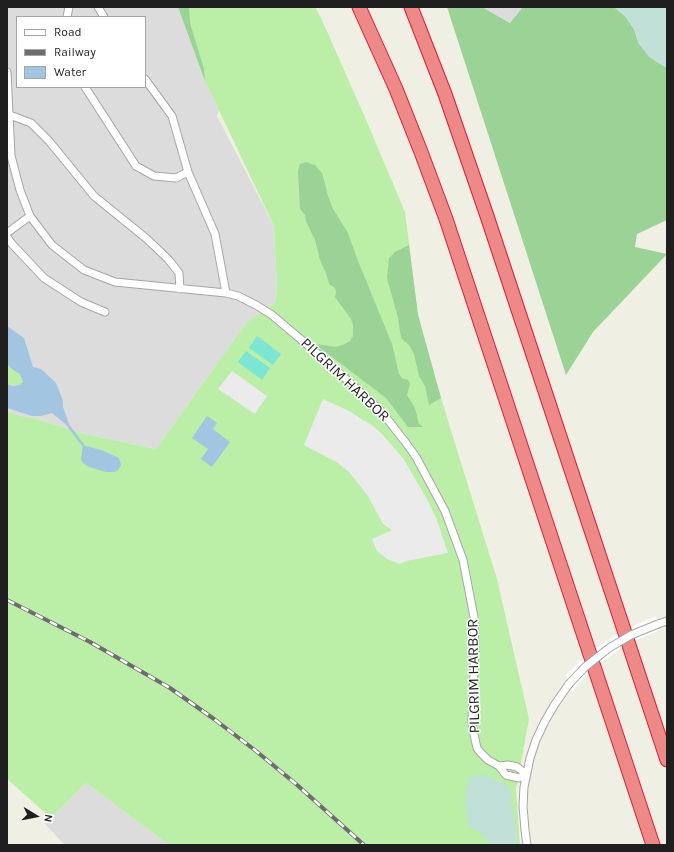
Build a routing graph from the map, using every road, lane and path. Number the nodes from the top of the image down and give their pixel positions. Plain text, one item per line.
1 (98, 7) edge
2 (359, 7) edge
3 (411, 7) edge
4 (103, 16) edge
5 (7, 72) edge
6 (146, 80) edge
7 (86, 88) edge
8 (8, 114) edge
9 (9, 156) edge
10 (188, 172) junction
11 (30, 216) junction
12 (7, 233) edge
13 (7, 237) edge
14 (180, 289) junction
15 (226, 293) junction
16 (105, 312) dead end
17 (667, 622) edge
18 (667, 760) edge
19 (498, 766) junction
20 (526, 774) junction
21 (527, 845) edge
22 (653, 845) edge

1 - 4 street
2 - 22 highway
3 - 18 highway
5 - 8 street, PILGRIM HARBOR
6 - 10 street
7 - 10 street
8 - 9 street, PILGRIM HARBOR
8 - 14 street
9 - 11 street, PILGRIM HARBOR
10 - 15 street
11 - 12 street
11 - 14 street, PILGRIM HARBOR
13 - 16 street
14 - 15 street, PILGRIM HARBOR
15 - 19 street, PILGRIM HARBOR
17 - 20 street, bridge
19 - 20 street
19 - 20 street, PILGRIM HARBOR
20 - 21 street

